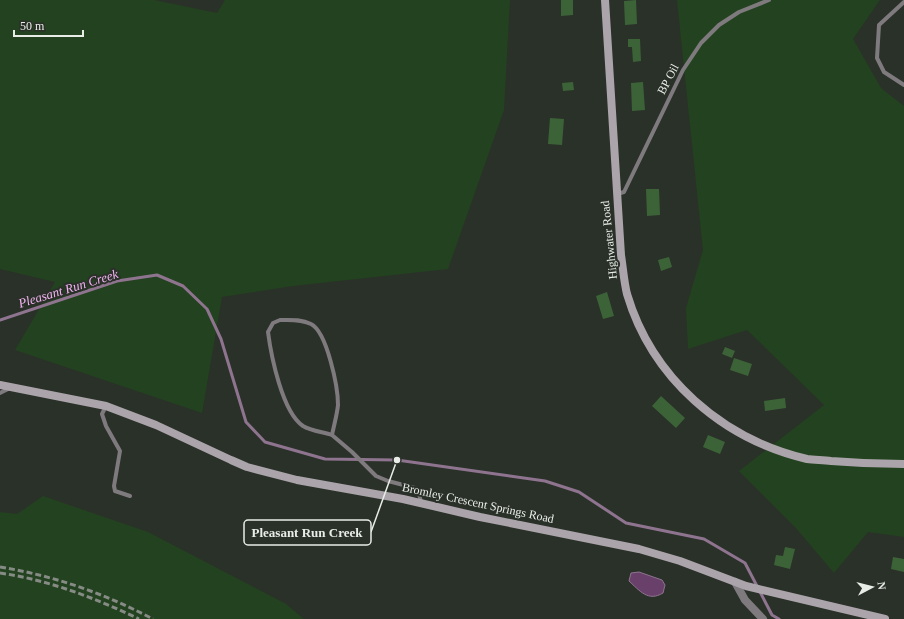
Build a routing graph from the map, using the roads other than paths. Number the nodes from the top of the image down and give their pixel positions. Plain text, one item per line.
1 (605, 0) edge
2 (769, 0) edge
3 (904, 2) edge
4 (904, 85) edge
5 (617, 194) junction
6 (0, 385) edge
7 (12, 387) junction
8 (0, 393) edge
9 (106, 406) junction
10 (332, 435) junction
11 (904, 464) edge
12 (130, 496) dead end
13 (421, 503) junction
14 (735, 582) junction
15 (763, 619) edge
16 (885, 619) edge

1 - 5 street, Highwater Road
2 - 5 lane, BP Oil
3 - 4 lane
5 - 11 street, Highwater Road
6 - 7 street, Bromley Crescent Springs Road
7 - 8 lane
7 - 9 street, Bromley Crescent Springs Road
9 - 12 lane
9 - 13 street, Bromley Crescent Springs Road
10 - 10 lane
10 - 13 lane
13 - 14 street, Bromley Crescent Springs Road
14 - 15 street
14 - 16 street, Bromley Crescent Springs Road

